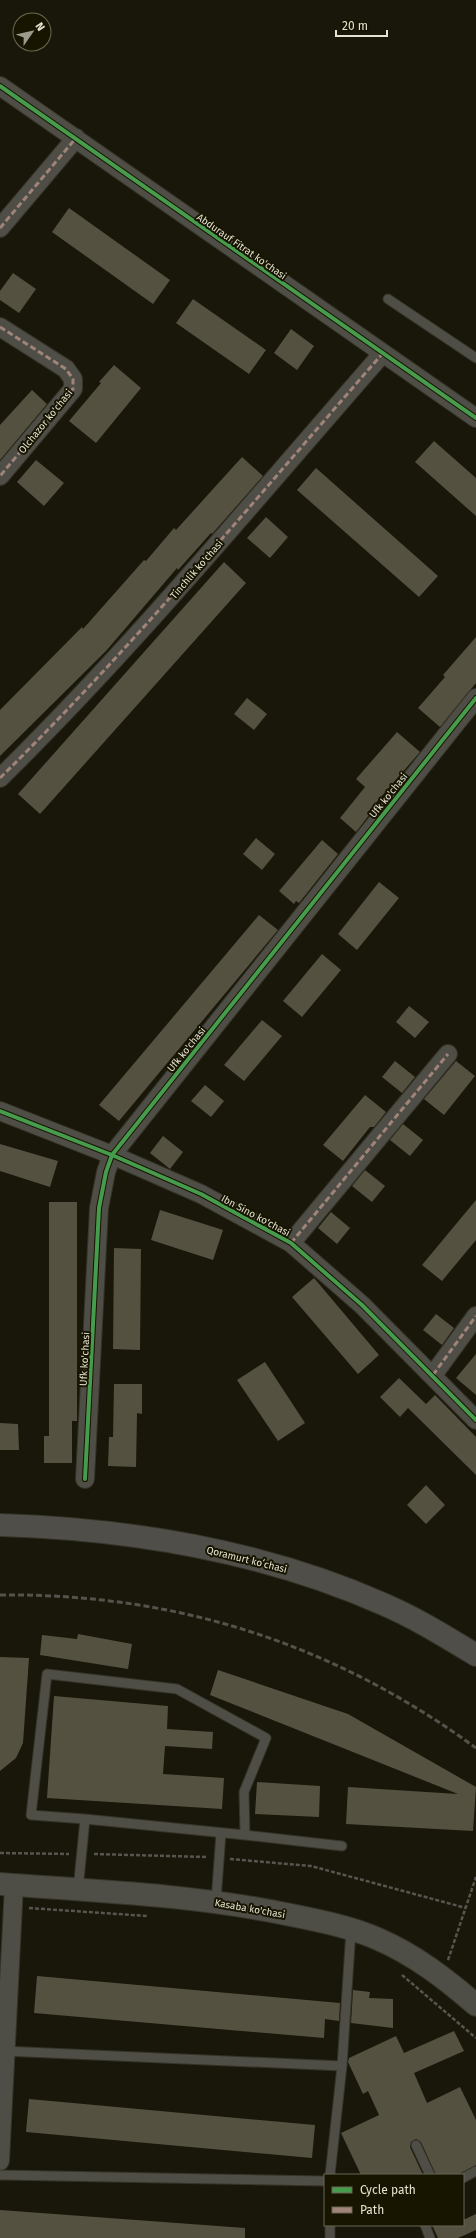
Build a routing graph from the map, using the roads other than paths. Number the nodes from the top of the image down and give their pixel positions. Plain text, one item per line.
1 (0, 86) edge
2 (76, 138) junction
3 (0, 228) edge
4 (388, 299) dead end
5 (0, 327) edge
6 (383, 353) junction
7 (476, 358) edge
8 (476, 418) edge
9 (0, 476) edge
10 (476, 698) edge
11 (0, 778) edge
12 (448, 1054) dead end
13 (0, 1111) edge
14 (112, 1155) junction
15 (291, 1243) junction
16 (476, 1316) edge
17 (433, 1376) junction
18 (476, 1420) edge
19 (84, 1479) dead end
20 (0, 1517) edge
21 (0, 1525) edge
22 (476, 1646) edge
23 (476, 1656) edge
24 (85, 1819) junction
25 (221, 1833) junction
26 (245, 1835) junction
27 (342, 1846) dead end
28 (7, 1884) edge
29 (78, 1890) junction
30 (216, 1901) junction
31 (351, 1930) junction
32 (476, 2004) edge
33 (4, 2051) junction
34 (342, 2066) junction
35 (416, 2146) dead end
36 (0, 2161) edge
37 (476, 2171) edge
38 (330, 2174) edge
39 (430, 2174) edge
40 (0, 2175) edge
41 (464, 2177) edge
42 (324, 2181) edge
43 (330, 2226) edge
44 (425, 2226) edge
45 (330, 2238) edge
46 (430, 2238) edge

1 - 2 street, Abdurauf Fitrat ko'chasi
2 - 3 street
2 - 6 street, Abdurauf Fitrat ko'chasi
4 - 7 lane
5 - 9 street, Olchazor ko'chasi
6 - 8 street, Abdurauf Fitrat ko'chasi
6 - 11 street, Tinchlik ko'chasi
10 - 14 street, Ufk ko'chasi
12 - 15 street
13 - 14 street, Ibn Sino ko'chasi
14 - 15 street, Ibn Sino ko'chasi
14 - 19 street, Ufk ko'chasi
15 - 17 street, Ibn Sino ko'chasi
16 - 17 street
17 - 18 street, Ibn Sino ko'chasi
20 - 22 main road, Qoramurt koʻchasi
21 - 23 main road, Qoramurt koʻchasi
24 - 25 lane
24 - 26 lane
24 - 29 lane
25 - 26 lane
25 - 30 lane
26 - 27 lane
28 - 29 street, Kasaba ko'chasi
28 - 33 street
29 - 30 street, Kasaba ko'chasi
30 - 31 street, Kasaba ko'chasi
31 - 32 street, Kasaba ko'chasi
31 - 34 lane
33 - 34 lane
33 - 36 street
34 - 38 lane
35 - 39 lane
37 - 41 lane
40 - 42 lane
43 - 45 lane
44 - 46 lane

